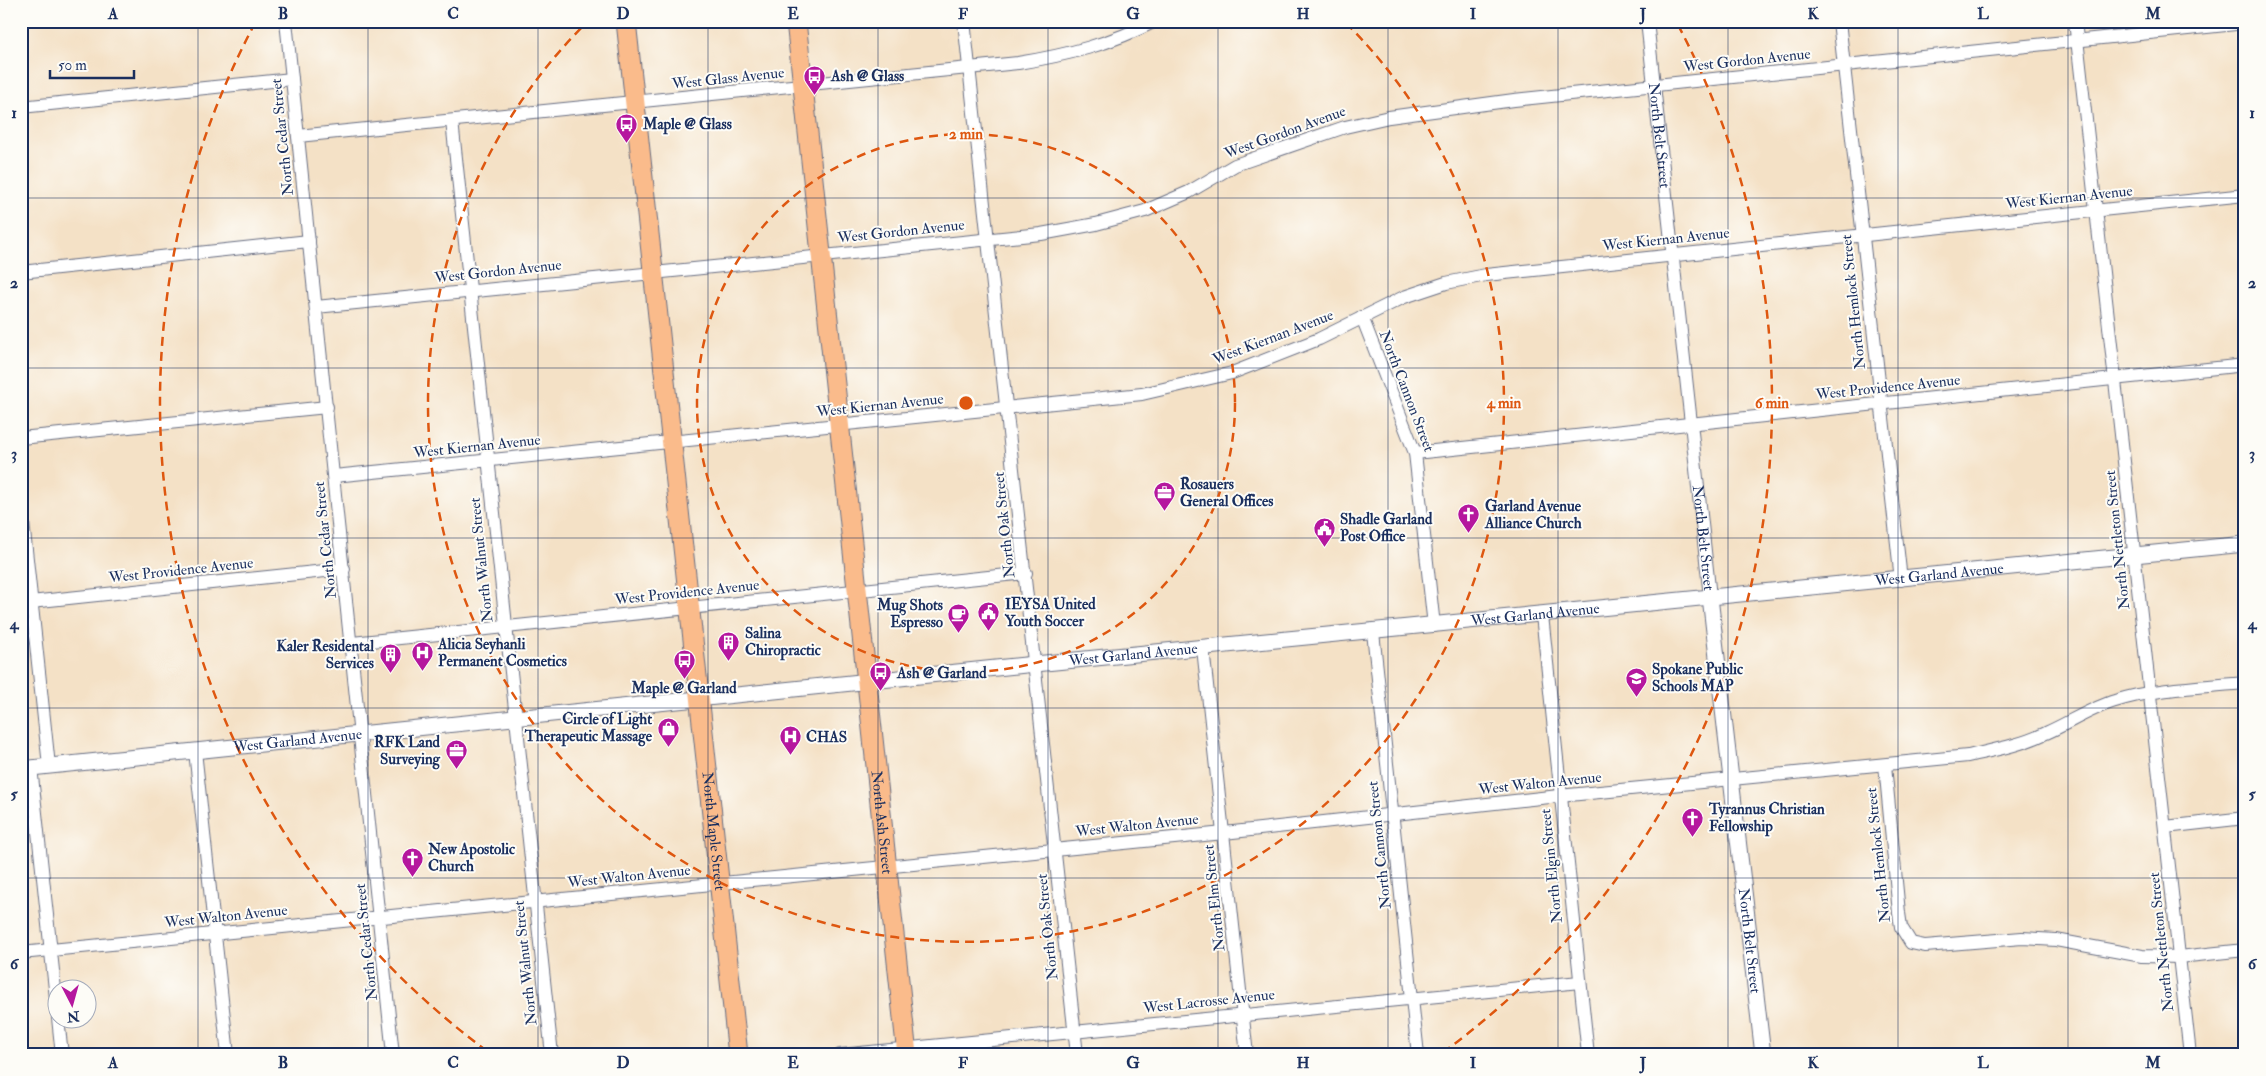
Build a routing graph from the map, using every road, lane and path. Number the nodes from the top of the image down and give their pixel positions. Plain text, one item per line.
1 (286, 21) edge
2 (626, 21) edge
3 (796, 21) edge
4 (964, 21) edge
5 (1155, 21) edge
6 (1647, 21) edge
7 (1838, 21) edge
8 (2075, 21) edge
9 (2245, 23) edge
10 (2078, 42) junction
11 (1843, 66) junction
12 (970, 69) junction
13 (292, 79) junction
14 (803, 86) junction
15 (1654, 86) junction
16 (636, 103) junction
17 (21, 107) edge
18 (452, 121) junction
19 (298, 136) junction
20 (2245, 195) edge
21 (2096, 210) junction
22 (1862, 234) junction
23 (989, 238) junction
24 (309, 241) junction
25 (1673, 254) junction
26 (822, 256) junction
27 (21, 272) edge
28 (653, 273) junction
29 (469, 290) junction
30 (316, 306) junction
31 (1362, 317) junction
32 (2245, 365) edge
33 (2116, 379) junction
34 (1881, 404) junction
35 (327, 407) junction
36 (1008, 409) junction
37 (1691, 423) junction
38 (840, 426) junction
39 (21, 438) edge
40 (671, 442) junction
41 (1415, 453) junction
42 (487, 461) junction
43 (334, 476) junction
44 (21, 503) edge
45 (2245, 544) edge
46 (2135, 555) junction
47 (344, 569) junction
48 (1026, 573) junction
49 (1901, 580) junction
50 (858, 590) junction
51 (1710, 597) junction
52 (26, 602) edge
53 (689, 608) junction
54 (1542, 615) junction
55 (1434, 626) junction
56 (505, 627) junction
57 (1373, 632) junction
58 (352, 642) junction
59 (1203, 648) junction
60 (1035, 664) junction
61 (867, 682) junction
62 (2245, 683) edge
63 (2151, 693) junction
64 (700, 699) junction
65 (514, 718) junction
66 (362, 734) junction
67 (195, 751) junction
68 (1885, 765) junction
69 (49, 766) junction
70 (26, 768) edge
71 (1732, 780) junction
72 (1560, 796) junction
73 (1393, 814) junction
74 (2245, 818) edge
75 (2165, 827) junction
76 (1224, 833) junction
77 (1055, 849) junction
78 (886, 866) junction
79 (721, 883) junction
80 (535, 902) junction
81 (379, 918) junction
82 (215, 934) junction
83 (50, 950) junction
84 (2245, 950) edge
85 (21, 953) edge
86 (2179, 957) junction
87 (53, 978) edge
88 (1580, 982) junction
89 (1412, 999) junction
90 (1243, 1014) junction
91 (59, 1028) edge
92 (1075, 1031) junction
93 (906, 1051) edge
94 (62, 1055) edge
95 (228, 1055) edge
96 (393, 1055) edge
97 (552, 1055) edge
98 (738, 1055) edge
99 (840, 1055) edge
100 (1077, 1055) edge
101 (1248, 1055) edge
102 (1418, 1055) edge
103 (1588, 1055) edge
104 (1762, 1055) edge
105 (2190, 1055) edge

1 - 13 street, North Cedar Street
2 - 16 main road, North Maple Street
3 - 14 main road, North Ash Street
4 - 12 street, North Oak Street
5 - 12 street, West Glass Avenue
6 - 15 street, North Belt Street
7 - 11 street, North Hemlock Street
8 - 10 street, North Nettleton Street
9 - 10 street, West Gordon Avenue
10 - 11 street, West Gordon Avenue
10 - 21 street, North Nettleton Street
11 - 15 street, West Gordon Avenue
11 - 22 street, North Hemlock Street
12 - 14 street, West Glass Avenue
12 - 23 street, North Oak Street
13 - 17 street
13 - 19 street, North Cedar Street
14 - 16 street, West Glass Avenue
14 - 26 main road, North Ash Street
15 - 23 street, West Gordon Avenue
15 - 25 street, North Belt Street
16 - 18 street, West Glass Avenue
16 - 28 main road, North Maple Street
18 - 19 street, West Glass Avenue
18 - 29 street, North Walnut Street
19 - 24 street, North Cedar Street
20 - 21 street, West Kiernan Avenue
21 - 22 street, West Kiernan Avenue
21 - 33 street, North Nettleton Street
22 - 25 street, West Kiernan Avenue
22 - 34 street, North Hemlock Street
23 - 26 street, West Gordon Avenue
23 - 36 street, North Oak Street
24 - 27 street
24 - 30 street, North Cedar Street
25 - 31 street, West Kiernan Avenue
25 - 37 street, North Belt Street
26 - 28 street, West Gordon Avenue
26 - 38 main road, North Ash Street
28 - 29 street, West Gordon Avenue
28 - 40 main road, North Maple Street
29 - 30 street, West Gordon Avenue
29 - 42 street, North Walnut Street
30 - 35 street, North Cedar Street
31 - 36 street, West Kiernan Avenue
31 - 41 street, North Cannon Street
32 - 33 street, West Providence Avenue
33 - 34 street, West Providence Avenue
33 - 46 street, North Nettleton Street
34 - 37 street, West Providence Avenue
34 - 49 street, North Hemlock Street
35 - 39 street
35 - 43 street, North Cedar Street
36 - 38 street, West Kiernan Avenue
36 - 48 street, North Oak Street
37 - 41 street, West Providence Avenue
37 - 51 street, North Belt Street
38 - 40 street, West Kiernan Avenue
38 - 50 main road, North Ash Street
40 - 42 street, West Kiernan Avenue
40 - 53 main road, North Maple Street
41 - 55 street, North Cannon Street
42 - 43 street, West Kiernan Avenue
42 - 56 street, North Walnut Street
43 - 47 street, North Cedar Street
44 - 52 street
45 - 46 street, West Garland Avenue
46 - 49 street, West Garland Avenue
46 - 63 street, North Nettleton Street
47 - 52 street, West Providence Avenue
47 - 58 street, North Cedar Street
48 - 50 street, West Providence Avenue
48 - 60 street, North Oak Street
49 - 51 street, West Garland Avenue
50 - 53 street, West Providence Avenue
50 - 61 main road, North Ash Street
51 - 54 street, West Garland Avenue
51 - 71 street, North Belt Street
52 - 69 street
53 - 56 street, West Providence Avenue
53 - 64 main road, North Maple Street
54 - 55 street, West Garland Avenue
54 - 72 street, North Elgin Street
55 - 57 street, West Garland Avenue
56 - 58 street, West Providence Avenue
56 - 65 street, North Walnut Street
57 - 59 street, West Garland Avenue
57 - 73 street, North Cannon Street
58 - 66 street, North Cedar Street
59 - 60 street, West Garland Avenue
59 - 76 street, North Elm Street
60 - 61 street, West Garland Avenue
60 - 77 street, North Oak Street
61 - 64 street, West Garland Avenue
61 - 78 main road, North Ash Street
62 - 63 street, West Walton Avenue
63 - 68 street, West Walton Avenue
63 - 75 street, North Nettleton Street
64 - 65 street, West Garland Avenue
64 - 79 main road, North Maple Street
65 - 66 street, West Garland Avenue
65 - 80 street, North Walnut Street
66 - 67 street, West Garland Avenue
66 - 81 street, North Cedar Street
67 - 69 street, West Garland Avenue
67 - 82 street
68 - 71 street, West Walton Avenue
68 - 86 street, North Hemlock Street
69 - 70 street, West Garland Avenue
70 - 83 street
71 - 72 street, West Walton Avenue
71 - 104 street, North Belt Street
72 - 73 street, West Walton Avenue
72 - 88 street, North Elgin Street
73 - 76 street, West Walton Avenue
73 - 89 street, North Cannon Street
74 - 75 street
75 - 86 street, North Nettleton Street
76 - 77 street, West Walton Avenue
76 - 90 street, North Elm Street
77 - 78 street, West Walton Avenue
77 - 92 street, North Oak Street
78 - 79 street, West Walton Avenue
78 - 93 main road, North Ash Street
79 - 80 street, West Walton Avenue
79 - 98 main road, North Maple Street
80 - 81 street, West Walton Avenue
80 - 97 street, North Walnut Street
81 - 82 street, West Walton Avenue
81 - 96 street, North Cedar Street
82 - 83 street, West Walton Avenue
82 - 95 street
83 - 85 street, West Walton Avenue
83 - 87 street
84 - 86 street
86 - 105 street, North Nettleton Street
88 - 89 street, West Lacrosse Avenue
88 - 103 street, North Elgin Street
89 - 90 street, West Lacrosse Avenue
89 - 102 street, North Cannon Street
90 - 92 street, West Lacrosse Avenue
90 - 101 street, North Elm Street
91 - 94 street
92 - 93 street, West Lacrosse Avenue
92 - 100 street, North Oak Street
93 - 99 street, West Lacrosse Avenue

